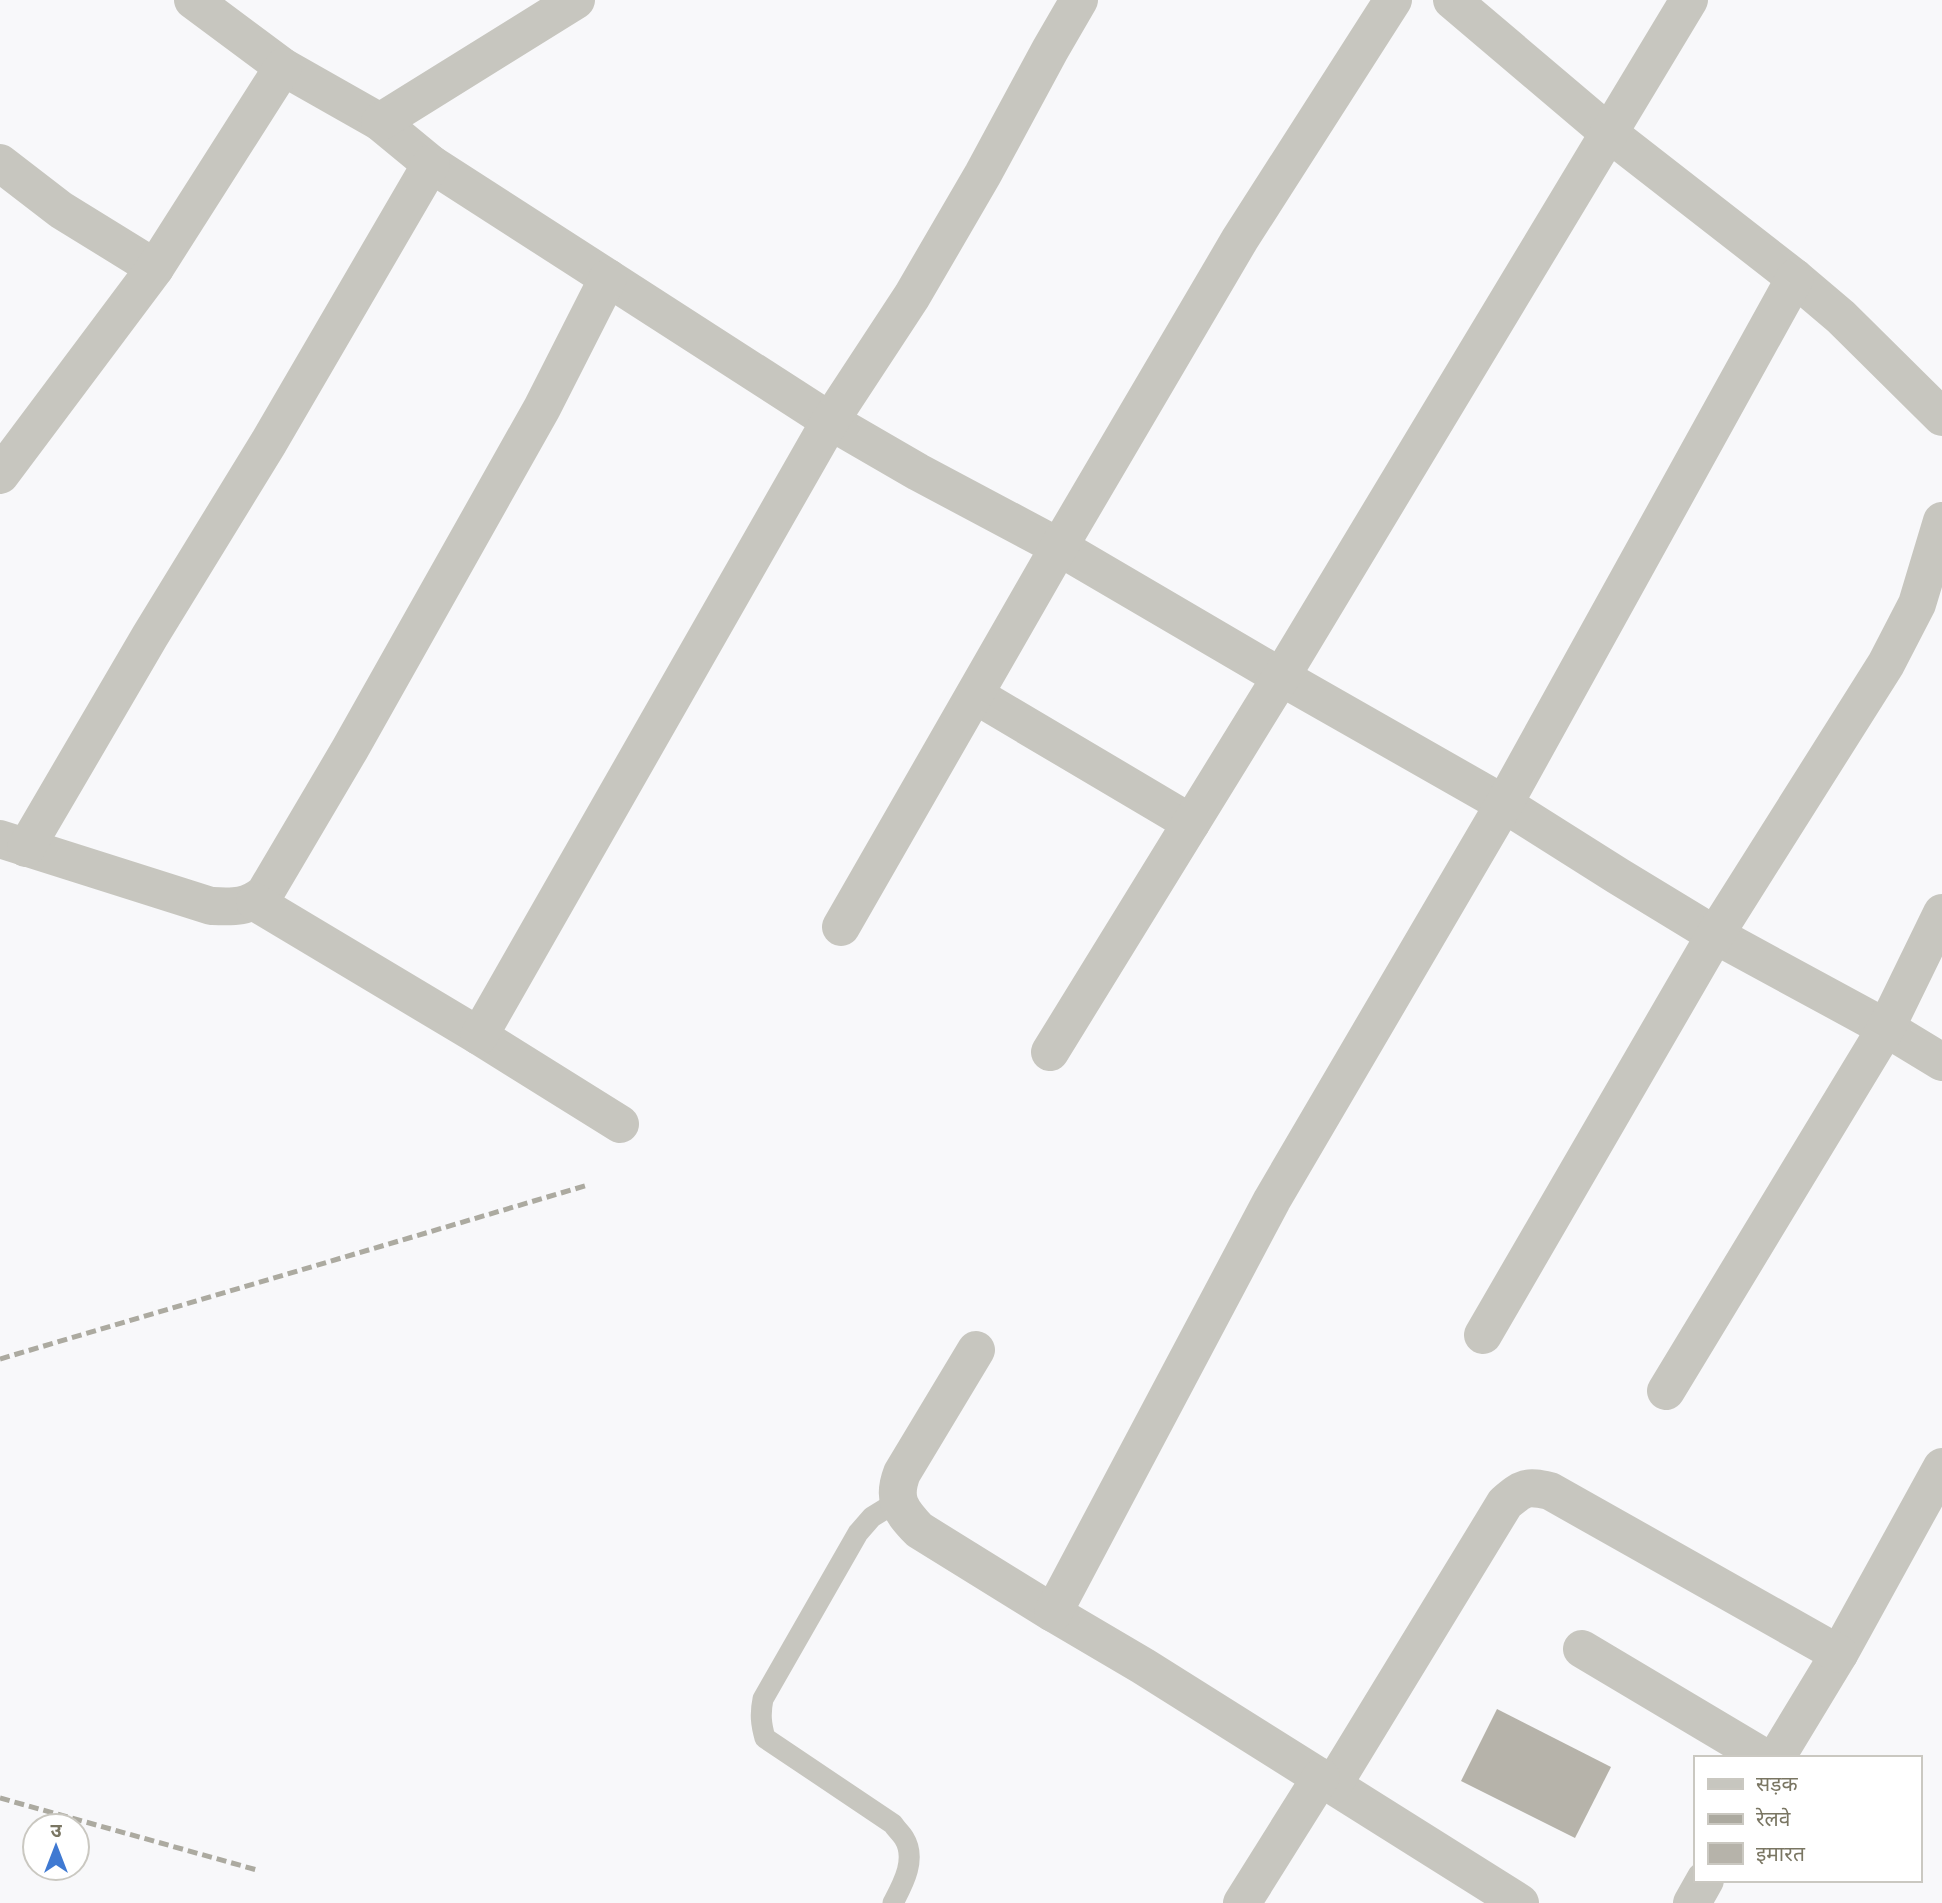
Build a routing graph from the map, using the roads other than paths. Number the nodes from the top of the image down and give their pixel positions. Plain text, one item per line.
1 (193, 0) edge
2 (576, 0) edge
3 (1079, 0) edge
4 (1393, 0) edge
5 (1452, 0) edge
6 (1689, 0) edge
7 (283, 67) junction
8 (380, 122) junction
9 (1610, 134) junction
10 (0, 163) edge
11 (431, 164) junction
12 (155, 268) junction
13 (608, 278) junction
14 (1795, 278) junction
15 (1937, 401) edge
16 (830, 421) junction
17 (0, 475) edge
18 (1942, 521) edge
19 (1059, 547) junction
20 (1281, 677) junction
21 (975, 695) junction
22 (1504, 804) junction
23 (1192, 823) junction
24 (13, 844) edge
25 (255, 902) junction
26 (1942, 913) edge
27 (841, 927) dead end
28 (1715, 934) junction
29 (1886, 1028) junction
30 (479, 1036) junction
31 (1050, 1052) dead end
32 (1942, 1062) edge
33 (620, 1124) dead end
34 (1483, 1335) dead end
35 (976, 1350) dead end
36 (1666, 1391) dead end
37 (1942, 1468) edge
38 (898, 1501) junction
39 (1053, 1613) junction
40 (1582, 1649) dead end
41 (1839, 1654) junction
42 (1762, 1756) edge
43 (1777, 1756) edge
44 (1327, 1781) junction
45 (1704, 1882) edge
46 (893, 1903) edge
47 (1242, 1903) edge
48 (1520, 1903) edge
49 (1692, 1903) edge

1 - 7 street
2 - 8 street
3 - 16 street
4 - 19 street
5 - 9 street
6 - 9 street
7 - 8 street
7 - 12 street
8 - 11 street
9 - 14 street
9 - 20 street
10 - 12 street
11 - 13 street
11 - 24 street
12 - 17 street
13 - 16 street
13 - 25 street
14 - 15 street
14 - 22 street
16 - 19 street
16 - 30 street
18 - 28 street
19 - 20 street
19 - 21 street
20 - 22 street
20 - 23 street
21 - 23 street
21 - 27 street
22 - 28 street
22 - 39 street
23 - 31 street
24 - 25 street
25 - 30 street
26 - 29 street
28 - 29 street
28 - 34 street
29 - 32 street
29 - 36 street
30 - 33 street
35 - 38 street
37 - 41 street
38 - 39 street
38 - 46 lane
39 - 44 street
40 - 42 street
41 - 43 street
41 - 44 street
44 - 47 street
44 - 48 street
45 - 49 street

